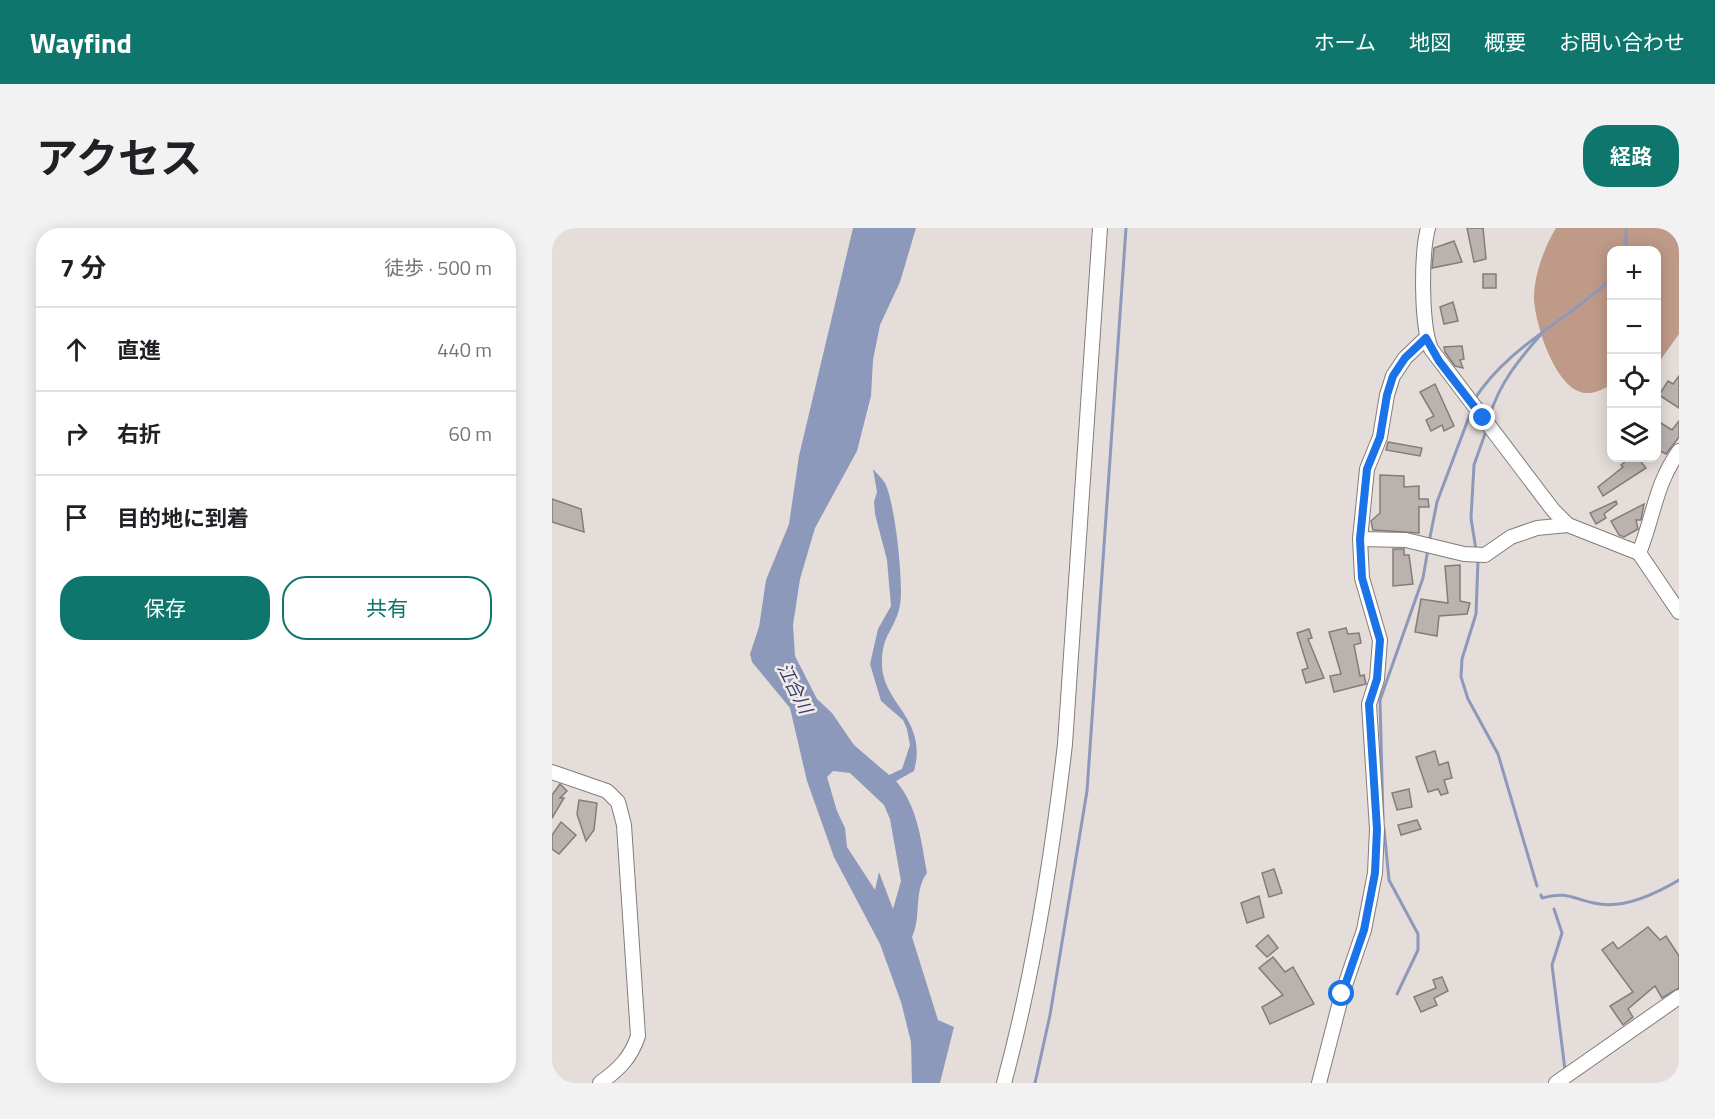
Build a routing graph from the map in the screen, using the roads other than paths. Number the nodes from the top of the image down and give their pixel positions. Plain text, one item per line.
1 (1100, 228) edge
2 (1428, 228) edge
3 (1426, 338) junction
4 (1679, 451) edge
5 (1568, 525) junction
6 (1360, 539) junction
7 (1639, 553) junction
8 (1679, 612) edge
9 (552, 772) edge
10 (1679, 997) edge
11 (1557, 1082) edge
12 (600, 1083) edge
13 (1004, 1083) edge
14 (1319, 1083) edge

1 - 13 street
2 - 3 street
3 - 5 street
3 - 6 street
4 - 7 street
5 - 6 street
5 - 7 street
6 - 14 street
7 - 8 street
9 - 12 street
10 - 11 street

